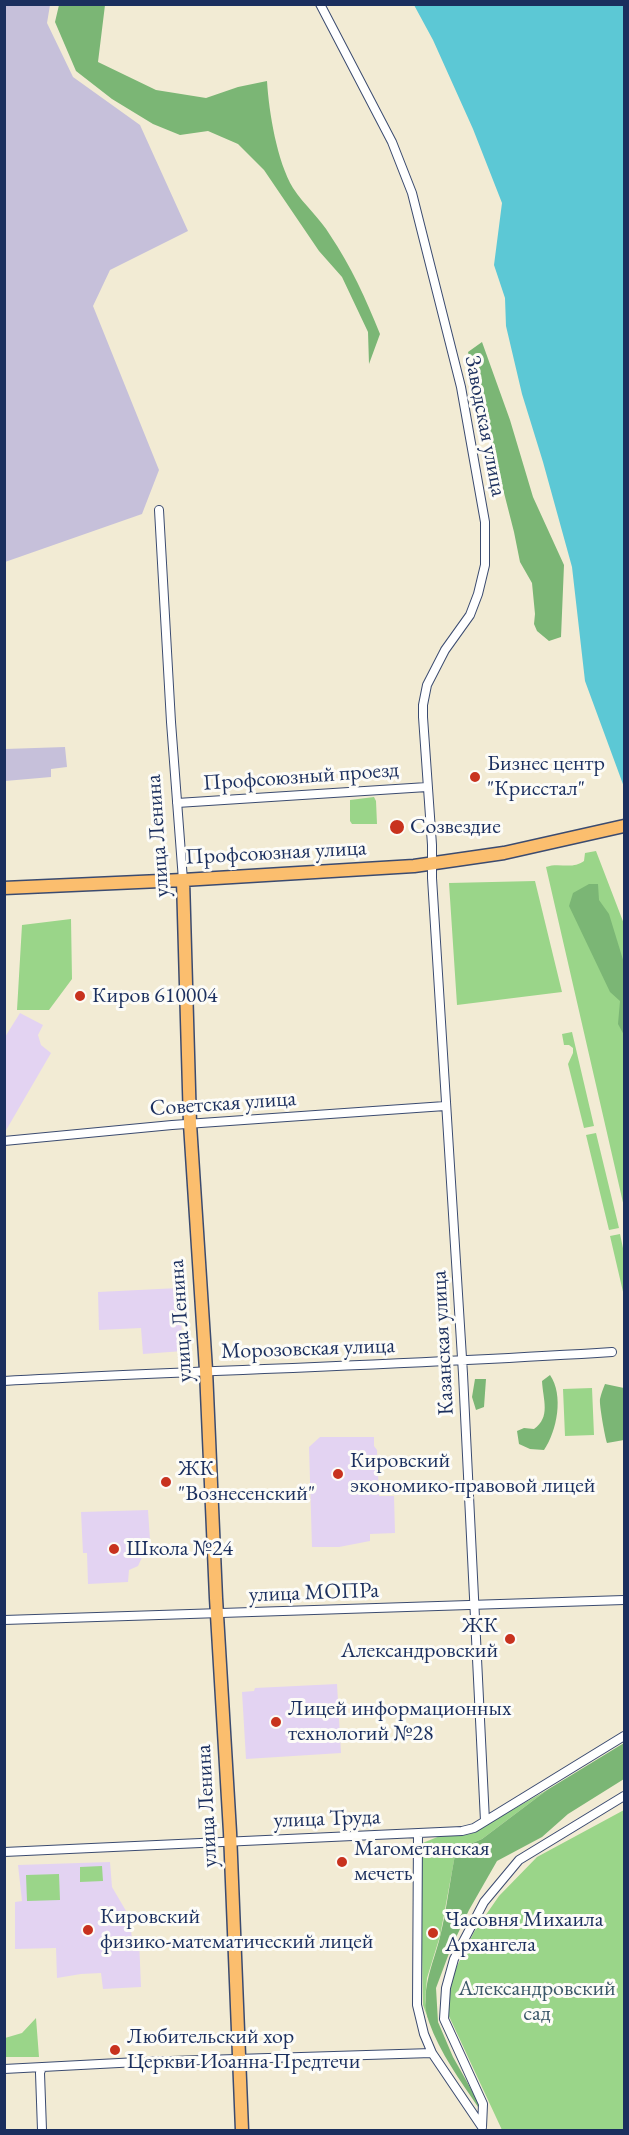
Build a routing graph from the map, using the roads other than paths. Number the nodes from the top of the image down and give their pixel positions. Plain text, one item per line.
1 (320, 4) edge
2 (159, 510) dead end
3 (427, 787) junction
4 (177, 803) junction
5 (624, 826) edge
6 (433, 864) junction
7 (183, 880) junction
8 (4, 888) edge
9 (445, 1106) junction
10 (190, 1124) junction
11 (4, 1141) edge
12 (612, 1352) dead end
13 (462, 1361) junction
14 (206, 1370) junction
15 (4, 1381) edge
16 (624, 1600) edge
17 (474, 1606) junction
18 (217, 1614) junction
19 (4, 1620) edge
20 (624, 1736) edge
21 (624, 1796) edge
22 (485, 1821) junction
23 (418, 1834) junction
24 (231, 1842) junction
25 (4, 1852) edge
26 (432, 2053) junction
27 (240, 2059) junction
28 (42, 2067) junction
29 (4, 2069) edge
30 (483, 2129) edge
31 (42, 2130) edge
32 (242, 2130) edge

1 - 3 street, Заводская улица
2 - 4 street, улица Ленина
3 - 4 street, Профсоюзный проезд
3 - 6 street, Заводская улица
4 - 7 street, улица Ленина
5 - 6 main road, Профсоюзная улица
6 - 7 main road, Профсоюзная улица
6 - 9 street, Казанская улица
7 - 8 main road, Профсоюзная улица
7 - 10 main road, улица Ленина
9 - 10 street, Советская улица
9 - 13 street, Казанская улица
10 - 11 street, Советская улица
10 - 14 main road, улица Ленина
12 - 13 street, Морозовская улица
13 - 14 street, Морозовская улица
13 - 17 street, Казанская улица
14 - 15 street, Морозовская улица
14 - 18 main road, улица Ленина
16 - 17 street, улица МОПРа
17 - 18 street, улица МОПРа
17 - 22 street, Казанская улица
18 - 19 street, улица МОПРа
18 - 24 main road, улица Ленина
20 - 22 street, улица Труда
21 - 30 street
22 - 23 street, улица Труда
23 - 24 street, улица Труда
23 - 26 street
24 - 25 street, улица Труда
24 - 27 main road, улица Ленина
26 - 27 street
26 - 30 street
27 - 28 street
27 - 32 main road, улица Ленина
28 - 29 street
28 - 31 street

